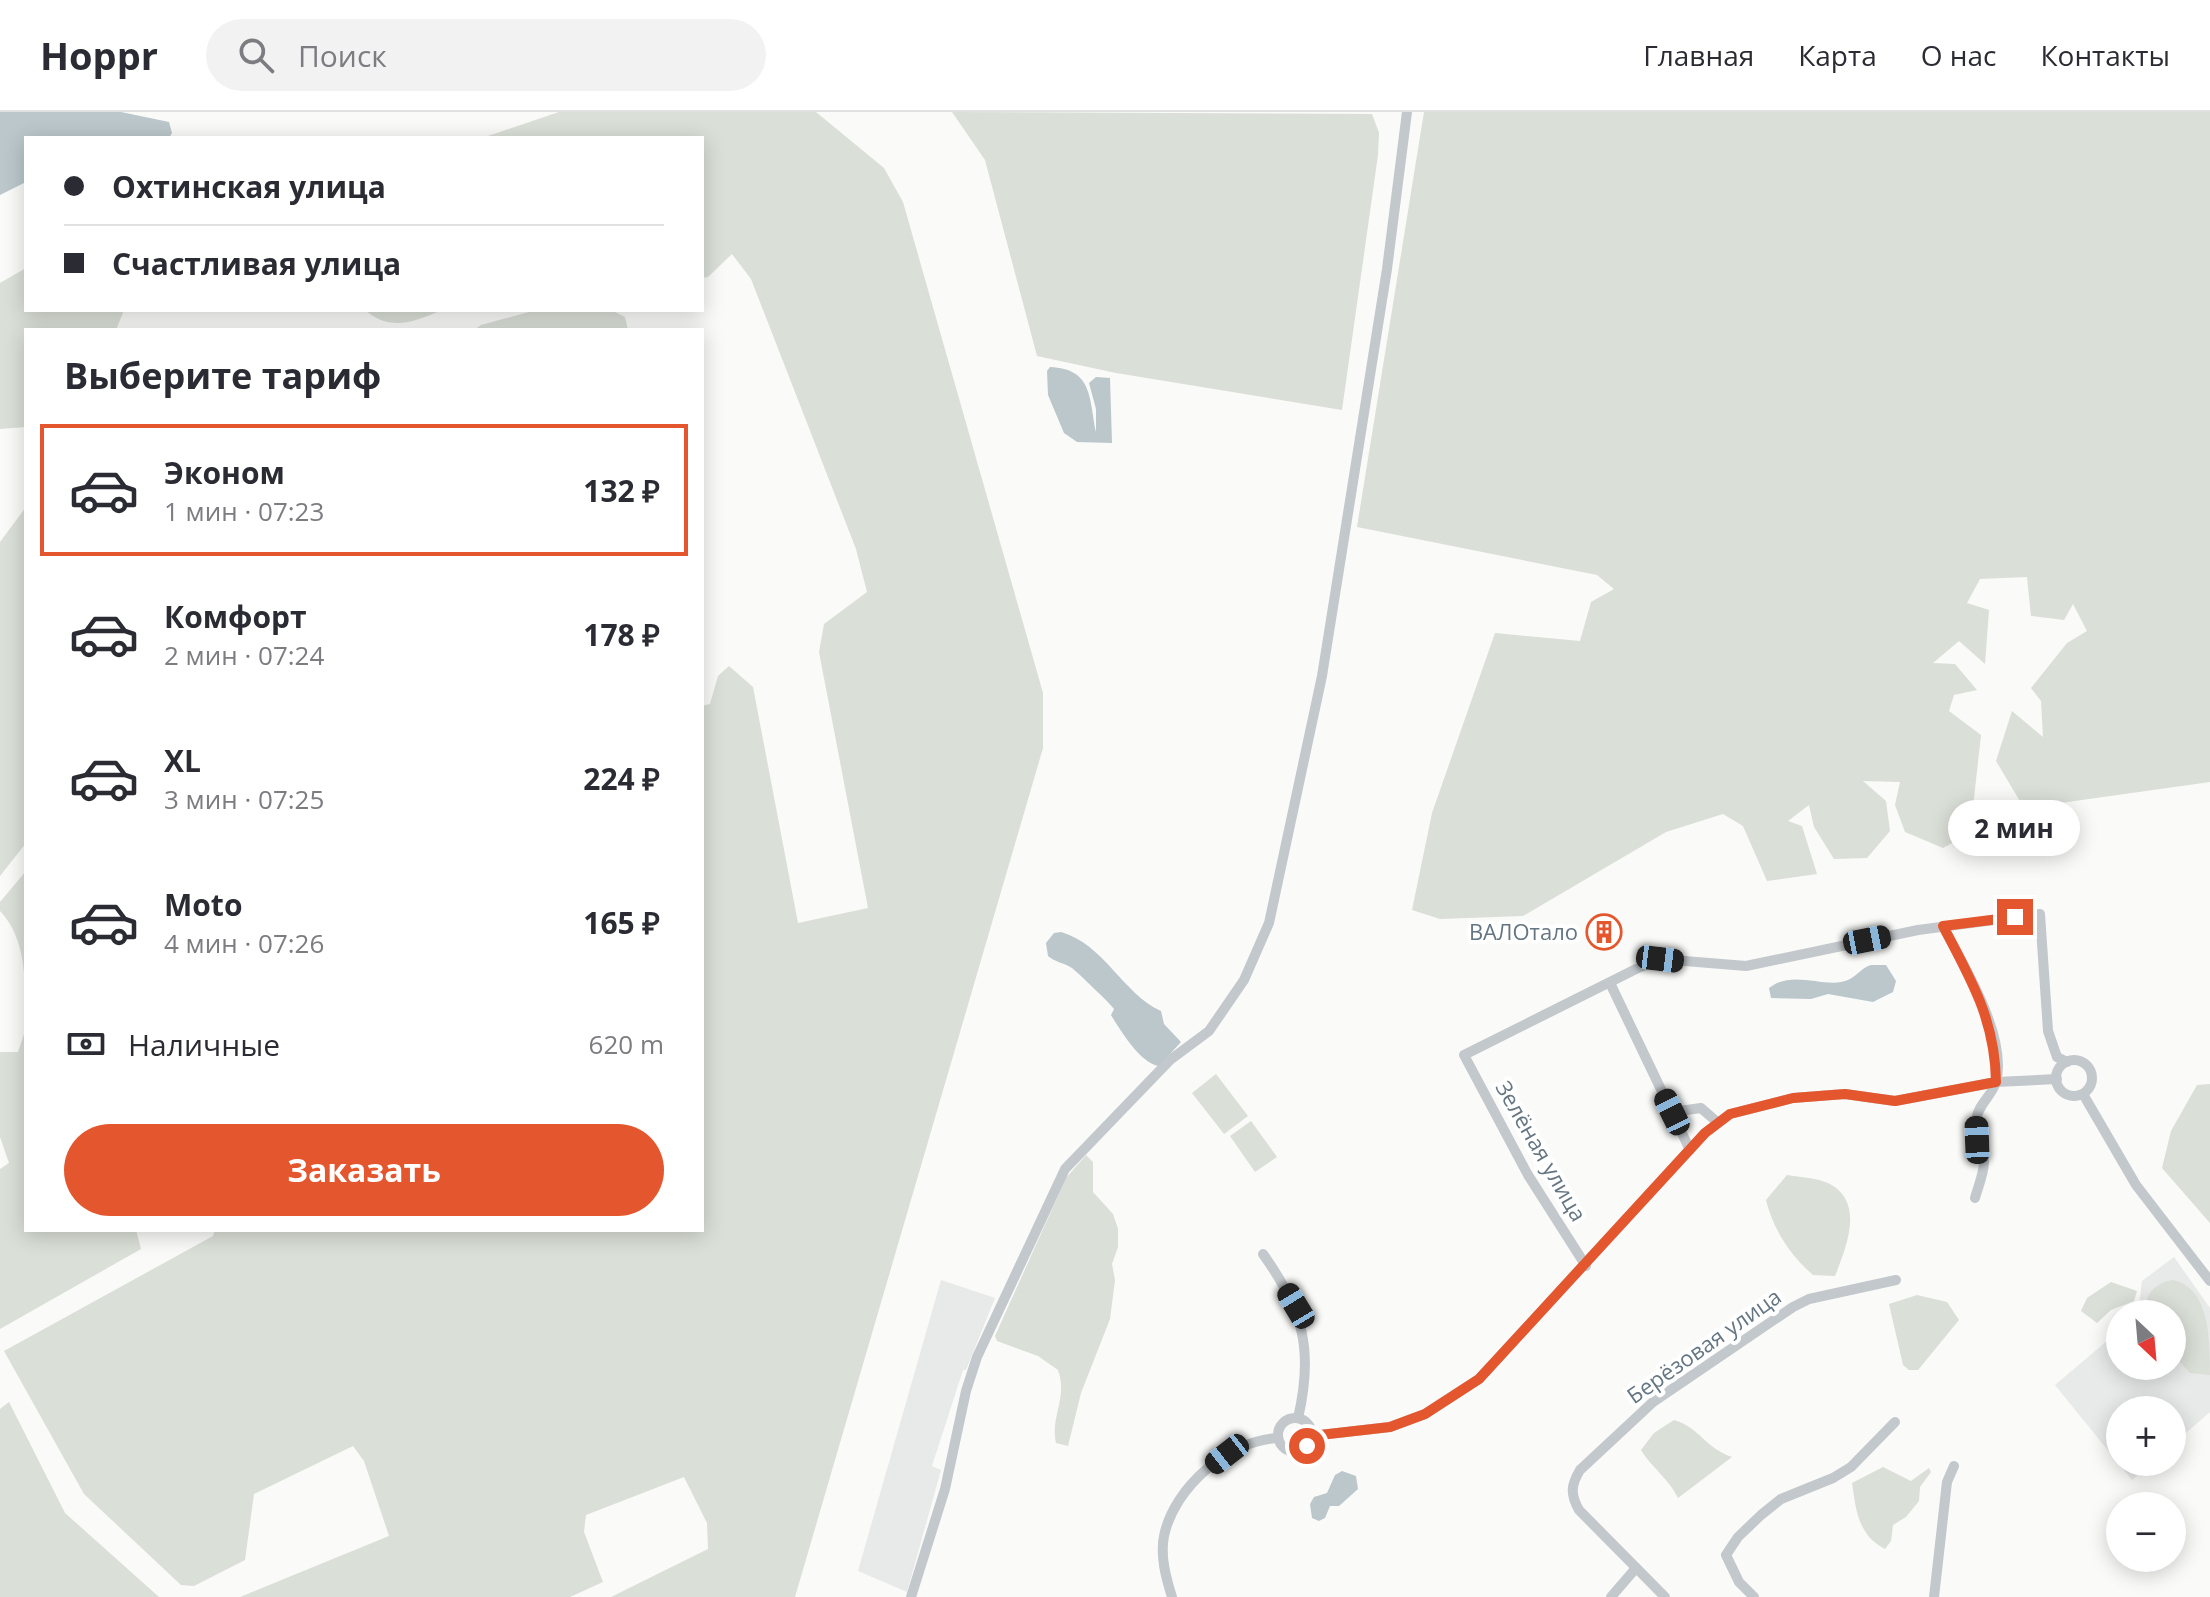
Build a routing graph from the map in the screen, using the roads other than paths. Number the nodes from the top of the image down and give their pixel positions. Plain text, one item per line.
1 (1407, 112) edge
2 (1943, 926) junction
3 (1610, 983) junction
4 (2067, 1062) junction
5 (2057, 1079) junction
6 (1996, 1082) junction
7 (2083, 1094) junction
8 (1672, 1112) junction
9 (1717, 1122) junction
10 (1690, 1150) junction
11 (1975, 1198) dead end
12 (1263, 1254) dead end
13 (1586, 1266) junction
14 (1896, 1280) dead end
15 (2210, 1281) edge
16 (1298, 1418) junction
17 (1895, 1422) dead end
18 (1311, 1436) junction
19 (1278, 1438) junction
20 (1954, 1466) dead end
21 (1636, 1568) junction
22 (911, 1597) edge
23 (1172, 1597) edge
24 (1611, 1597) edge
25 (1665, 1597) edge
26 (1754, 1597) edge
27 (1934, 1597) edge

1 - 22 street
2 - 3 street
2 - 4 street
2 - 6 street
3 - 8 street
3 - 13 street, Зелёная улица
4 - 5 street
4 - 7 street
5 - 6 street
5 - 7 street
6 - 9 street
6 - 11 street
7 - 15 street
8 - 9 street
8 - 10 street
9 - 10 street
10 - 13 street
12 - 16 street
13 - 18 street
14 - 21 street, Берёзовая улица
16 - 18 street
16 - 19 street
17 - 26 street
18 - 19 street
19 - 23 street
20 - 27 street
21 - 24 street
21 - 25 street

